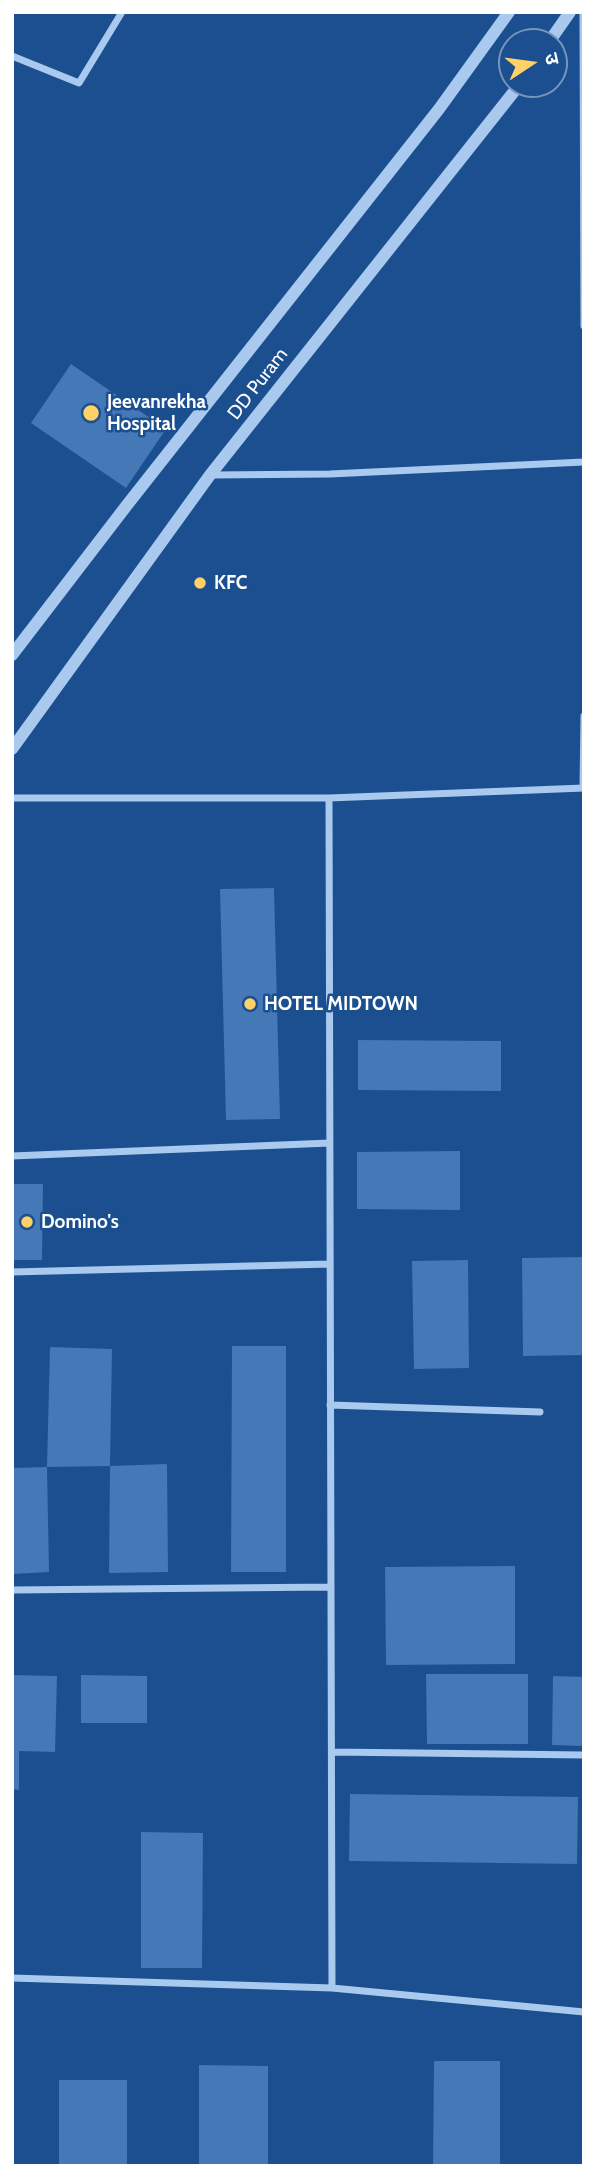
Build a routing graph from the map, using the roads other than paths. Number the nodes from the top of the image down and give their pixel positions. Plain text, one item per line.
1 (122, 12) edge
2 (509, 12) edge
3 (570, 12) edge
4 (583, 12) edge
5 (559, 28) edge
6 (12, 56) edge
7 (509, 98) edge
8 (584, 306) edge
9 (584, 326) edge
10 (584, 462) edge
11 (210, 475) junction
12 (12, 655) edge
13 (584, 716) edge
14 (12, 749) edge
15 (584, 788) edge
16 (12, 798) edge
17 (329, 798) junction
18 (330, 1143) junction
19 (12, 1156) edge
20 (330, 1264) junction
21 (12, 1272) edge
22 (330, 1405) junction
23 (540, 1412) dead end
24 (331, 1587) junction
25 (12, 1590) edge
26 (332, 1752) junction
27 (584, 1755) edge
28 (12, 1978) edge
29 (332, 1988) junction
30 (584, 2011) edge

1 - 6 street
2 - 12 street, DD Puram
3 - 5 street
4 - 8 street
7 - 11 street, DD Puram
8 - 9 street
10 - 11 street
11 - 14 street, DD Puram
13 - 15 street
15 - 17 street
16 - 17 street
17 - 18 street
18 - 19 street
18 - 20 street
20 - 21 street
20 - 22 street
22 - 23 street
22 - 24 street
24 - 25 street
24 - 26 street
26 - 27 street
26 - 29 street
28 - 29 street
29 - 30 street

